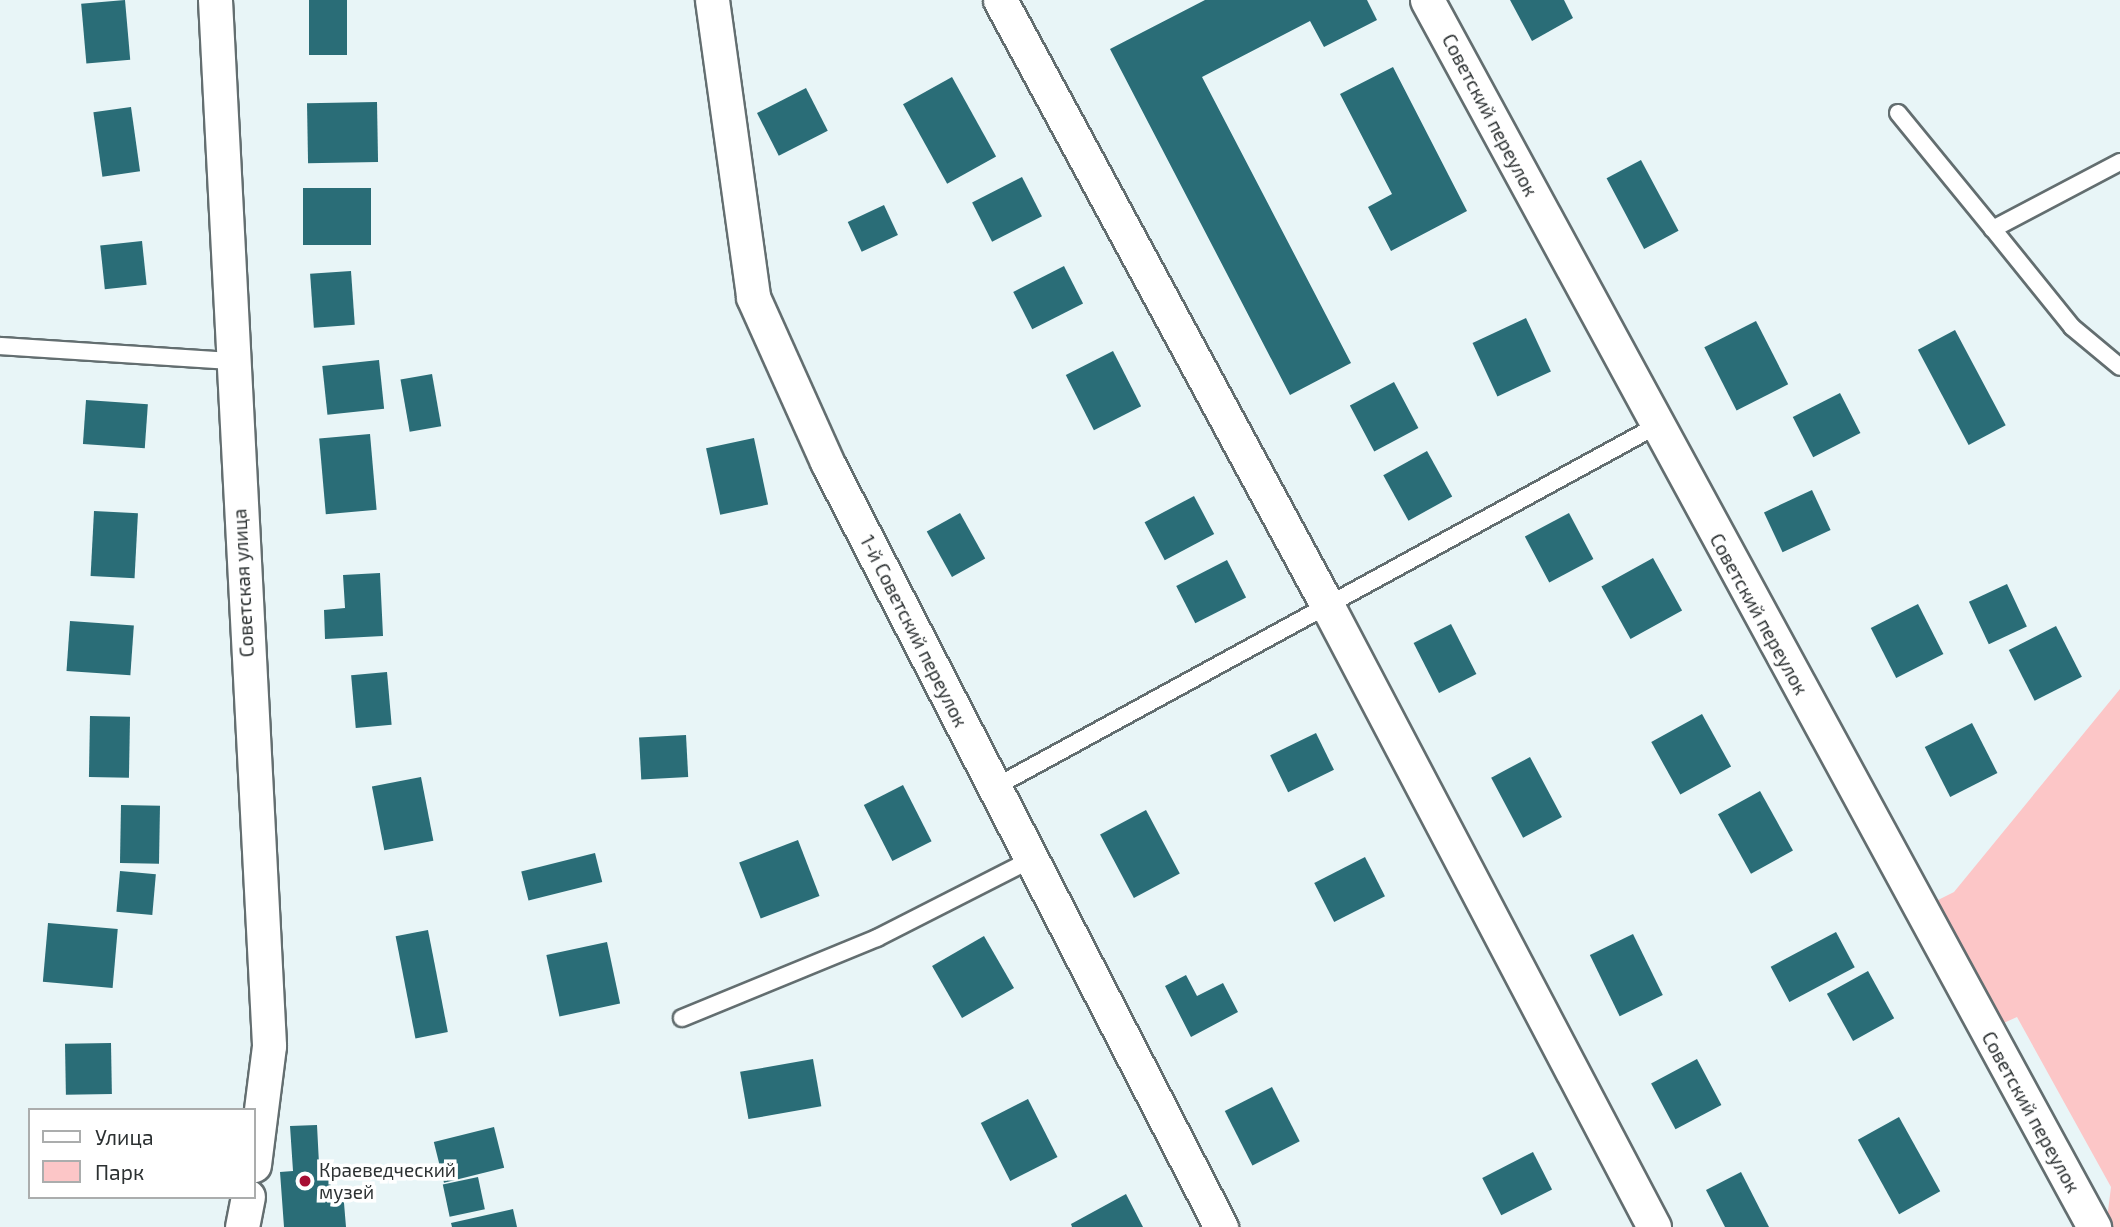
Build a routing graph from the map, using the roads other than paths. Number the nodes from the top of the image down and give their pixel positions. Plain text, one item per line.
1 (215, 0) edge
2 (712, 0) edge
3 (1000, 0) edge
4 (1427, 0) edge
5 (1898, 113) dead end
6 (2120, 162) edge
7 (1993, 229) junction
8 (0, 346) edge
9 (231, 361) junction
10 (2120, 367) edge
11 (1656, 426) junction
12 (1326, 603) junction
13 (995, 787) junction
14 (1032, 859) junction
15 (682, 1018) dead end
16 (256, 1149) edge
17 (247, 1199) edge
18 (242, 1227) edge
19 (1221, 1227) edge
20 (1654, 1227) edge
21 (2094, 1227) edge

1 - 9 street, Советская улица
2 - 13 street, 1-й Советский переулок
3 - 12 street
4 - 11 street, Советский переулок
5 - 7 lane
6 - 7 lane
7 - 10 lane
8 - 9 lane
9 - 16 street, Советская улица
11 - 12 lane
11 - 21 street, Советский переулок
12 - 13 lane
12 - 20 street
13 - 14 street, 1-й Советский переулок
14 - 15 lane
14 - 19 street, 1-й Советский переулок
17 - 18 street

